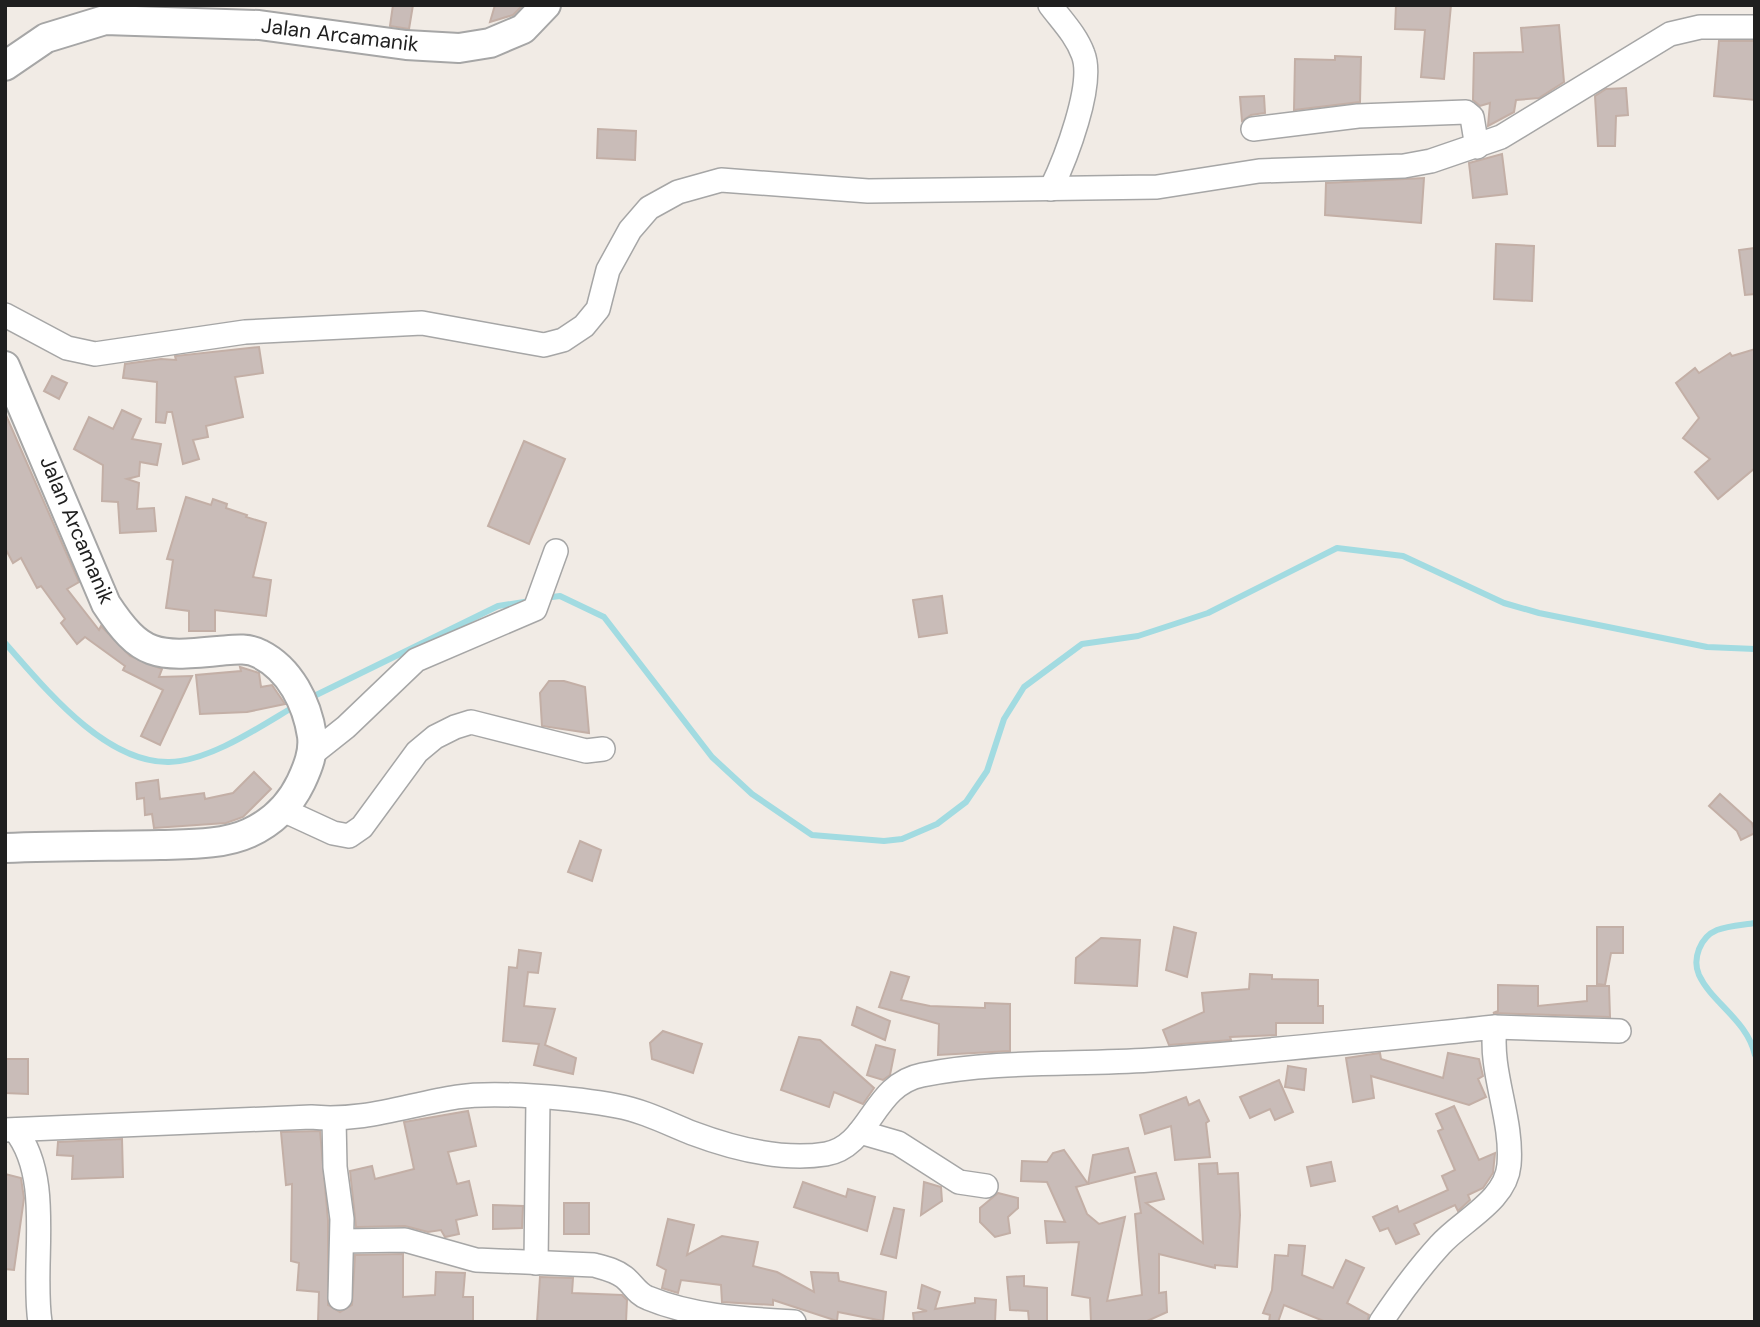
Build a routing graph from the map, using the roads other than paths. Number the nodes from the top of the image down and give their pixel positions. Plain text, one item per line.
1 (546, 5) edge
2 (1050, 5) edge
3 (1755, 27) edge
4 (5, 66) edge
5 (1253, 129) dead end
6 (1477, 147) junction
7 (1051, 189) junction
8 (5, 315) edge
9 (5, 366) edge
10 (556, 551) dead end
11 (603, 749) dead end
12 (312, 754) junction
13 (283, 810) junction
14 (5, 848) edge
15 (1495, 1027) junction
16 (1619, 1031) dead end
17 (538, 1099) junction
18 (334, 1119) junction
19 (10, 1130) edge
20 (860, 1132) junction
21 (986, 1186) dead end
22 (342, 1241) junction
23 (536, 1263) junction
24 (340, 1298) dead end
25 (40, 1322) edge
26 (794, 1322) edge
27 (1381, 1322) edge

1 - 4 street, Jalan Arcamanik
2 - 7 street
3 - 6 street
5 - 6 street
6 - 7 street
7 - 8 street
9 - 12 street, Jalan Arcamanik
10 - 12 street
11 - 13 street
12 - 13 street
13 - 14 street
15 - 16 street
15 - 20 street
15 - 27 street
17 - 18 street
17 - 20 street
17 - 23 street
18 - 19 street
18 - 22 street
19 - 25 street
20 - 21 street
22 - 23 street
22 - 24 street
23 - 26 street

